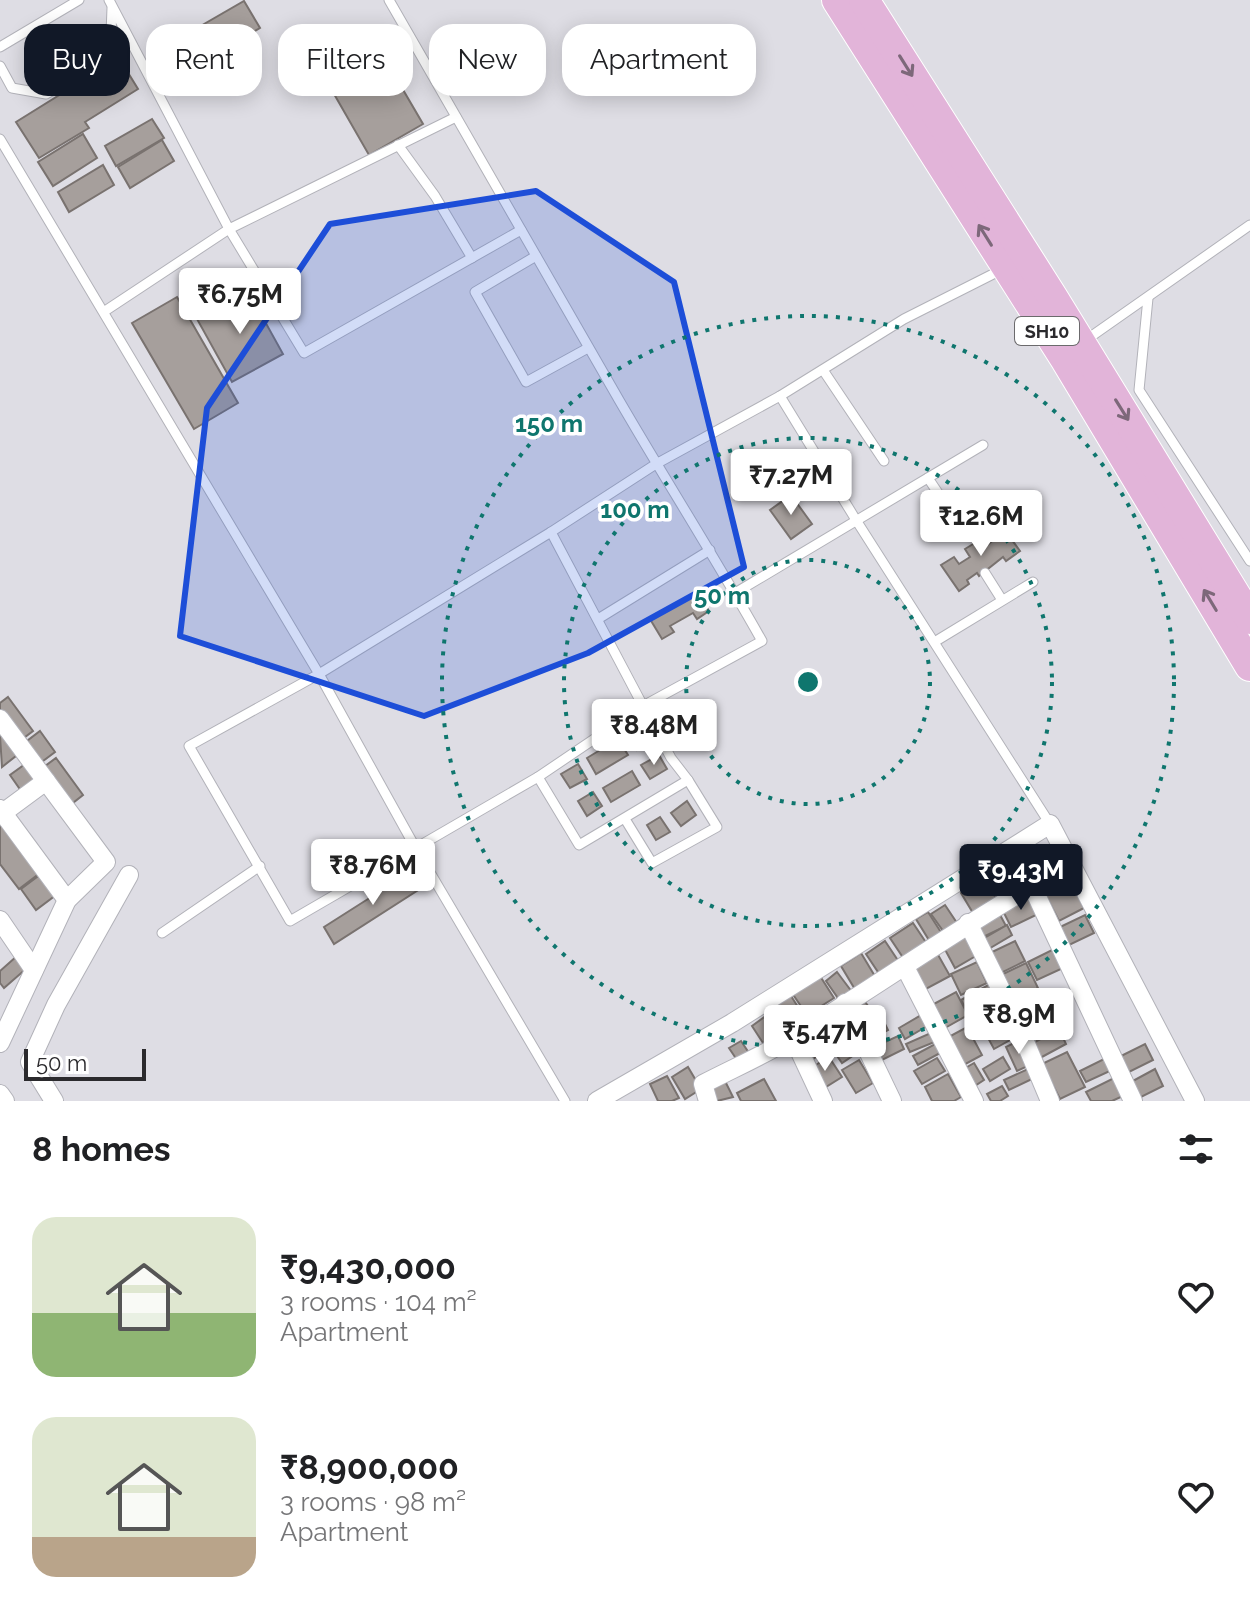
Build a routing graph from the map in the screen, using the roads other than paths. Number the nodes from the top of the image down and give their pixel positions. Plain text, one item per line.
1 (79, 0) edge
2 (389, 0) edge
3 (837, 0) edge
4 (864, 0) edge
5 (111, 2) edge
6 (0, 47) edge
7 (0, 66) edge
8 (456, 117) junction
9 (0, 139) edge
10 (398, 145) junction
11 (1250, 225) edge
12 (229, 229) junction
13 (521, 230) junction
14 (536, 256) junction
15 (472, 258) junction
16 (1006, 268) junction
17 (1148, 298) junction
18 (105, 311) junction
19 (588, 348) junction
20 (1072, 349) junction
21 (823, 370) junction
22 (780, 396) junction
23 (983, 445) dead end
24 (884, 461) dead end
25 (656, 464) junction
26 (928, 478) junction
27 (938, 493) dead end
28 (856, 520) junction
29 (551, 532) junction
30 (710, 550) junction
31 (1250, 561) edge
32 (985, 573) dead end
33 (1033, 582) dead end
34 (735, 593) junction
35 (1002, 600) junction
36 (598, 619) junction
37 (1250, 619) edge
38 (936, 641) junction
39 (1250, 666) edge
40 (319, 674) junction
41 (643, 706) junction
42 (0, 719) edge
43 (538, 777) junction
44 (688, 780) junction
45 (46, 781) junction
46 (1, 812) edge
47 (625, 819) junction
48 (1050, 824) junction
49 (415, 847) junction
50 (260, 866) junction
51 (129, 875) dead end
52 (67, 900) junction
53 (0, 920) edge
54 (968, 923) junction
55 (162, 933) dead end
56 (905, 967) junction
57 (34, 970) junction
58 (845, 1003) junction
59 (793, 1037) junction
60 (0, 1040) edge
61 (0, 1094) edge
62 (703, 1100) edge
63 (5, 1101) edge
64 (54, 1101) edge
65 (565, 1101) edge
66 (597, 1101) edge
67 (823, 1101) edge
68 (892, 1101) edge
69 (974, 1101) edge
70 (1050, 1101) edge
71 (1133, 1101) edge
72 (1195, 1101) edge

1 - 6 lane
2 - 8 lane
16 -> 3 main road, SH10
4 -> 20 main road, SH10
5 - 7 lane
5 - 12 lane
8 - 10 lane
8 - 13 lane
9 - 18 lane
10 - 12 lane
10 - 15 lane
11 - 17 lane
12 - 15 lane
12 - 18 lane
13 - 14 lane
13 - 15 lane
14 - 19 lane
14 - 19 lane
16 - 20 main road, SH10
16 - 21 lane
17 - 20 lane
17 - 31 lane
18 - 40 lane
19 - 25 lane
20 -> 37 main road, SH10
39 -> 20 main road, SH10
21 - 22 lane
21 - 24 lane
22 - 25 lane
22 - 28 lane
23 - 26 lane
25 - 29 lane
25 - 30 lane
26 - 27 lane
26 - 28 lane
28 - 34 lane
28 - 38 lane
29 - 36 lane
29 - 40 lane
30 - 34 lane
30 - 36 lane
32 - 35 lane
33 - 35 lane
34 - 41 lane
35 - 38 lane
36 - 41 lane
38 - 48 lane
40 - 49 lane
40 - 50 lane
41 - 43 lane
41 - 44 lane
42 - 45 street
43 - 47 lane
43 - 49 lane
44 - 47 lane
44 - 47 lane
45 - 46 street
45 - 52 street
46 - 52 street
48 - 66 street
48 - 72 street
49 - 50 lane
49 - 65 lane
50 - 55 lane
51 - 64 street
52 - 57 street
53 - 57 street
54 - 56 street
54 - 70 street
54 - 71 street
56 - 58 street
56 - 69 street
57 - 60 street
58 - 59 street
58 - 68 street
59 - 62 street
59 - 67 street
61 - 63 street

